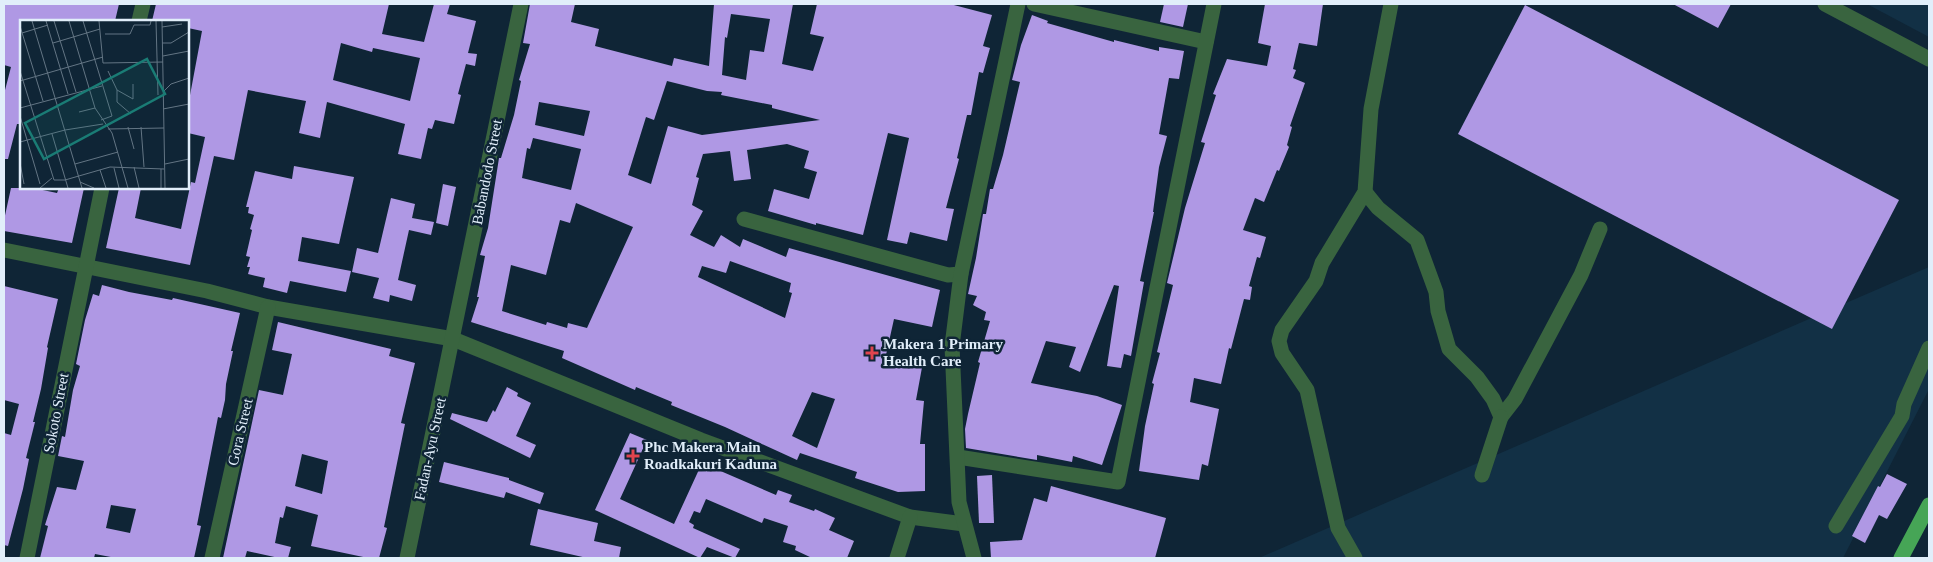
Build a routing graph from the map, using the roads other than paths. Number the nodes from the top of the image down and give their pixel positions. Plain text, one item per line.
1 (142, 4) edge
2 (521, 4) edge
3 (1018, 4) edge
4 (1034, 4) edge
5 (1214, 4) edge
6 (1391, 4) edge
7 (1825, 4) edge
8 (139, 20) edge
9 (1206, 42) junction
10 (1929, 59) edge
11 (102, 189) edge
12 (1365, 192) junction
13 (744, 219) dead end
14 (1600, 229) dead end
15 (4, 250) edge
16 (85, 267) junction
17 (961, 274) junction
18 (268, 307) junction
19 (453, 339) junction
20 (1929, 348) edge
21 (1501, 417) junction
22 (958, 457) junction
23 (1482, 475) dead end
24 (1929, 505) edge
25 (910, 517) junction
26 (1925, 520) edge
27 (964, 524) junction
28 (1836, 526) dead end
29 (27, 558) edge
30 (212, 558) edge
31 (407, 558) edge
32 (897, 558) edge
33 (974, 558) edge
34 (1355, 558) edge
35 (1901, 558) edge

1 - 8 street
2 - 19 street, Babandodo Street
3 - 17 street
4 - 9 street
5 - 9 street
6 - 12 street
7 - 10 street
9 - 22 street
11 - 16 street, Sokoto Street
12 - 21 street
12 - 34 street
13 - 17 street
14 - 21 street
15 - 16 street
16 - 18 street
16 - 29 street, Sokoto Street
17 - 22 street
18 - 19 street
18 - 30 street, Gora Street
19 - 25 street
19 - 31 street, Fadan-Ayu Street
20 - 28 street
21 - 23 street
22 - 27 street
24 - 26 main road
25 - 27 street
25 - 32 street
26 - 35 main road
27 - 33 street

